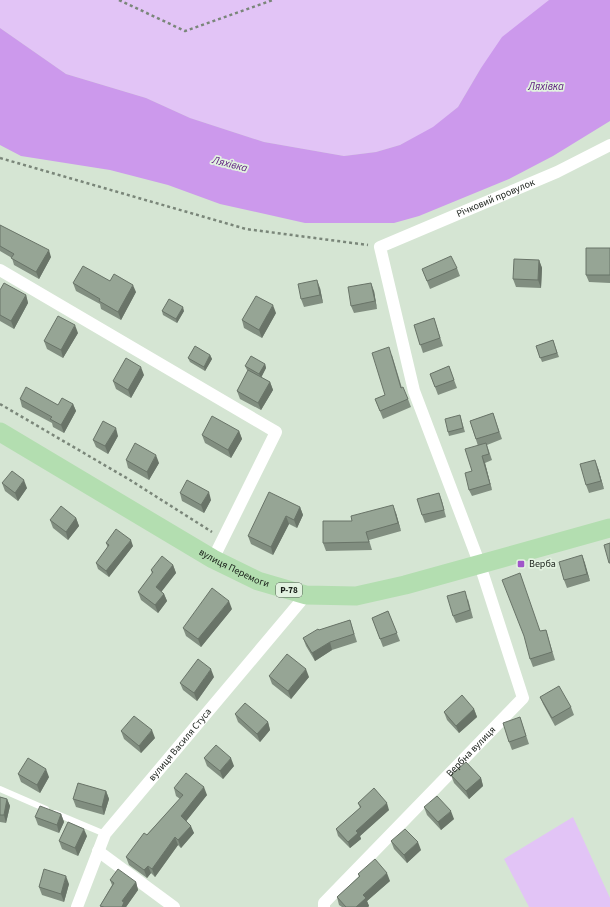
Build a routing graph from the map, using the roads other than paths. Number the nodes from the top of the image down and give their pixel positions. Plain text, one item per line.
1 (610, 145) edge
2 (0, 270) edge
3 (0, 432) edge
4 (610, 528) edge
5 (213, 559) junction
6 (480, 565) junction
7 (306, 595) junction
8 (0, 789) edge
9 (105, 834) junction
10 (98, 851) junction
11 (77, 907) edge
12 (174, 907) edge
13 (324, 907) edge

1 - 6 street, Річковий провулок
2 - 5 street
3 - 5 main road, вулиця Перемоги / Р-78
4 - 6 main road, вулиця Перемоги / Р-78
5 - 7 main road, вулиця Перемоги / Р-78
6 - 7 main road, вулиця Перемоги / Р-78
6 - 13 street, Вербна вулиця
7 - 9 street, вулиця Василя Стуса
8 - 9 lane
9 - 10 street, вулиця Василя Стуса
10 - 11 street, вулиця Василя Стуса
10 - 12 street

